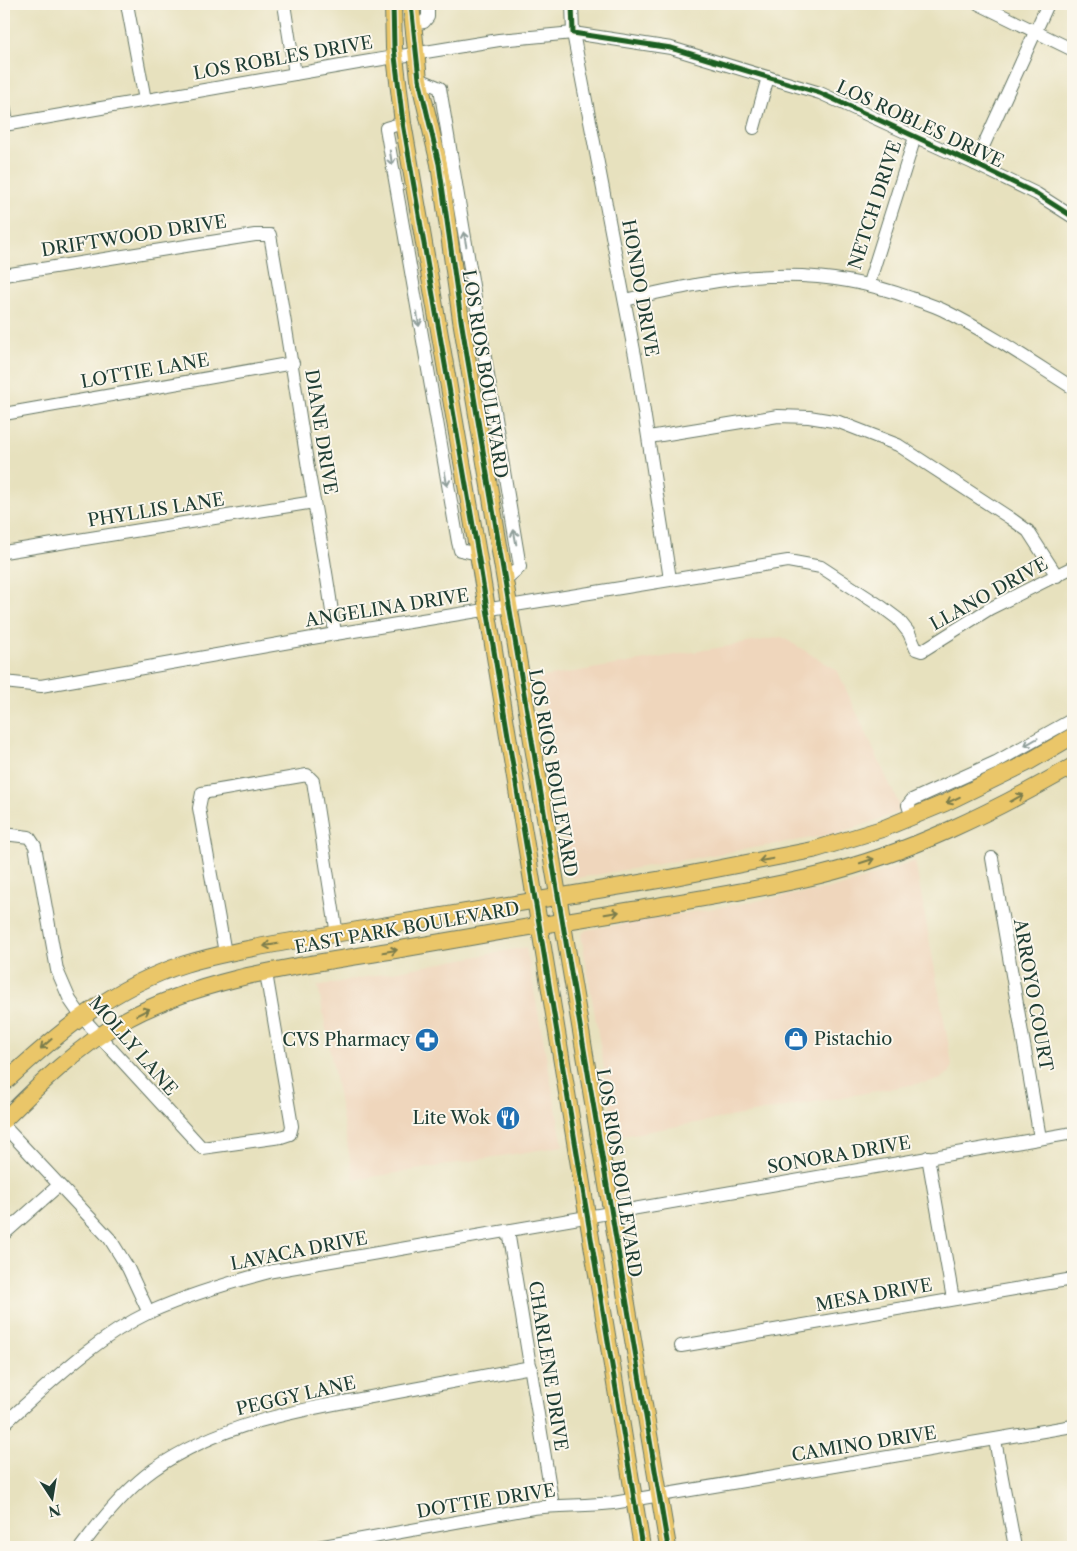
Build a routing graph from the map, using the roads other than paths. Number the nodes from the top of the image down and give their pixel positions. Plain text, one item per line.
1 (127, 4) edge
2 (284, 4) edge
3 (393, 4) edge
4 (411, 4) edge
5 (428, 4) edge
6 (572, 4) edge
7 (979, 4) edge
8 (1048, 4) edge
9 (412, 24) junction
10 (1037, 32) junction
11 (573, 33) junction
12 (1073, 50) edge
13 (416, 54) junction
14 (394, 57) junction
15 (295, 74) junction
16 (768, 77) junction
17 (145, 100) junction
18 (4, 105) edge
19 (5, 124) edge
20 (754, 128) dead end
21 (916, 137) junction
22 (975, 164) junction
23 (1073, 216) edge
24 (270, 235) joint
25 (4, 274) edge
26 (869, 283) junction
27 (625, 300) junction
28 (293, 363) junction
29 (1073, 388) edge
30 (4, 414) edge
31 (649, 437) junction
32 (314, 502) junction
33 (4, 552) edge
34 (1073, 567) edge
35 (1057, 576) junction
36 (670, 579) junction
37 (510, 605) junction
38 (486, 609) junction
39 (335, 634) junction
40 (922, 651) joint
41 (4, 682) edge
42 (1073, 718) edge
43 (532, 736) junction
44 (1073, 736) edge
45 (507, 737) junction
46 (1073, 766) edge
47 (912, 817) junction
48 (4, 834) edge
49 (813, 850) junction
50 (992, 858) dead end
51 (821, 875) junction
52 (560, 897) junction
53 (534, 900) junction
54 (564, 921) junction
55 (538, 926) junction
56 (337, 935) junction
57 (225, 953) junction
58 (342, 958) junction
59 (266, 973) junction
60 (81, 1016) junction
61 (101, 1036) junction
62 (4, 1082) edge
63 (593, 1092) junction
64 (567, 1096) junction
65 (4, 1120) edge
66 (4, 1126) edge
67 (1073, 1133) edge
68 (1040, 1138) junction
69 (928, 1158) junction
70 (58, 1186) junction
71 (611, 1212) junction
72 (588, 1217) junction
73 (508, 1232) junction
74 (4, 1234) edge
75 (1073, 1279) edge
76 (953, 1299) junction
77 (149, 1313) junction
78 (682, 1346) dead end
79 (531, 1367) junction
80 (4, 1424) edge
81 (1073, 1426) edge
82 (995, 1440) junction
83 (659, 1496) junction
84 (634, 1500) junction
85 (553, 1506) junction
86 (81, 1547) edge
87 (318, 1547) edge
88 (642, 1547) edge
89 (668, 1547) edge
90 (1015, 1547) edge

1 - 17 street
2 - 15 street
3 - 14 main road, LOS RIOS BOULEVARD
4 - 9 main road, LOS RIOS BOULEVARD
5 - 9 street
6 - 11 street, HONDO DRIVE
7 - 10 street
8 - 10 street
9 - 13 main road, LOS RIOS BOULEVARD
10 - 12 street
10 - 22 street
11 - 13 street, LOS ROBLES DRIVE
11 - 16 street, LOS ROBLES DRIVE
11 - 27 street, HONDO DRIVE
13 - 14 street, LOS ROBLES DRIVE
37 -> 13 main road, LOS RIOS BOULEVARD
14 - 15 street, LOS ROBLES DRIVE
14 -> 38 main road, LOS RIOS BOULEVARD
15 - 17 street, LOS ROBLES DRIVE
16 - 20 street
16 - 21 street, LOS ROBLES DRIVE
17 - 19 street, LOS ROBLES DRIVE
18 - 19 street
21 - 22 street, LOS ROBLES DRIVE
21 - 26 street, NETCH DRIVE
22 - 23 street, LOS ROBLES DRIVE
24 - 25 street, DRIFTWOOD DRIVE
24 - 28 street, DIANE DRIVE
26 - 27 street
26 - 29 street
27 - 31 street, HONDO DRIVE
28 - 30 street, LOTTIE LANE
28 - 32 street, DIANE DRIVE
31 - 35 street
31 - 36 street, HONDO DRIVE
32 - 33 street, PHYLLIS LANE
32 - 39 street, DIANE DRIVE
34 - 35 street, LLANO DRIVE
35 - 40 street, LLANO DRIVE
36 - 37 street, ANGELINA DRIVE
36 - 40 street, ANGELINA DRIVE
37 - 38 street, ANGELINA DRIVE
37 - 43 main road, LOS RIOS BOULEVARD
38 - 39 street, ANGELINA DRIVE
38 - 45 main road, LOS RIOS BOULEVARD
39 - 41 street, ANGELINA DRIVE
42 -> 47 street
43 - 45 main road
43 - 52 main road, LOS RIOS BOULEVARD
44 -> 47 main road, EAST PARK BOULEVARD
45 - 53 main road, LOS RIOS BOULEVARD
51 -> 46 main road, EAST PARK BOULEVARD
47 - 49 main road, EAST PARK BOULEVARD
48 - 60 street, MOLLY LANE
49 - 51 main road
49 -> 52 main road, EAST PARK BOULEVARD
50 - 68 street, ARROYO COURT
54 -> 51 main road, EAST PARK BOULEVARD
52 - 53 main road, EAST PARK BOULEVARD
52 - 54 main road, LOS RIOS BOULEVARD
53 - 55 main road, LOS RIOS BOULEVARD
53 - 56 main road, EAST PARK BOULEVARD
54 - 55 main road, EAST PARK BOULEVARD
54 - 63 main road, LOS RIOS BOULEVARD
58 -> 55 main road, EAST PARK BOULEVARD
55 - 64 main road, LOS RIOS BOULEVARD
56 -> 57 main road, EAST PARK BOULEVARD
56 - 57 street
56 - 58 main road
57 - 60 main road, EAST PARK BOULEVARD
58 - 59 main road, EAST PARK BOULEVARD
61 -> 59 main road, EAST PARK BOULEVARD
59 - 61 street, MOLLY LANE
60 - 61 street, MOLLY LANE
60 -> 62 main road, EAST PARK BOULEVARD
61 - 65 main road, EAST PARK BOULEVARD
63 - 64 main road
63 - 71 main road, LOS RIOS BOULEVARD
64 - 72 main road, LOS RIOS BOULEVARD
66 - 70 street
67 - 68 street, SONORA DRIVE
68 - 69 street, SONORA DRIVE
69 - 71 street, SONORA DRIVE
69 - 76 street
70 - 74 street
70 - 77 street
71 - 72 street, LAVACA DRIVE
71 - 83 main road, LOS RIOS BOULEVARD
72 - 73 street, LAVACA DRIVE
72 - 84 main road, LOS RIOS BOULEVARD
73 - 77 street, LAVACA DRIVE
73 - 79 street, CHARLENE DRIVE
75 - 76 street, MESA DRIVE
76 - 78 street, MESA DRIVE
77 - 80 street, LAVACA DRIVE
79 - 85 street, CHARLENE DRIVE
79 - 86 street, PEGGY LANE
81 - 82 street, CAMINO DRIVE
82 - 83 street, CAMINO DRIVE
82 - 90 street
83 - 84 street, DOTTIE DRIVE
83 - 89 main road, LOS RIOS BOULEVARD
84 - 85 street, DOTTIE DRIVE
84 - 88 main road, LOS RIOS BOULEVARD
85 - 87 street, DOTTIE DRIVE

